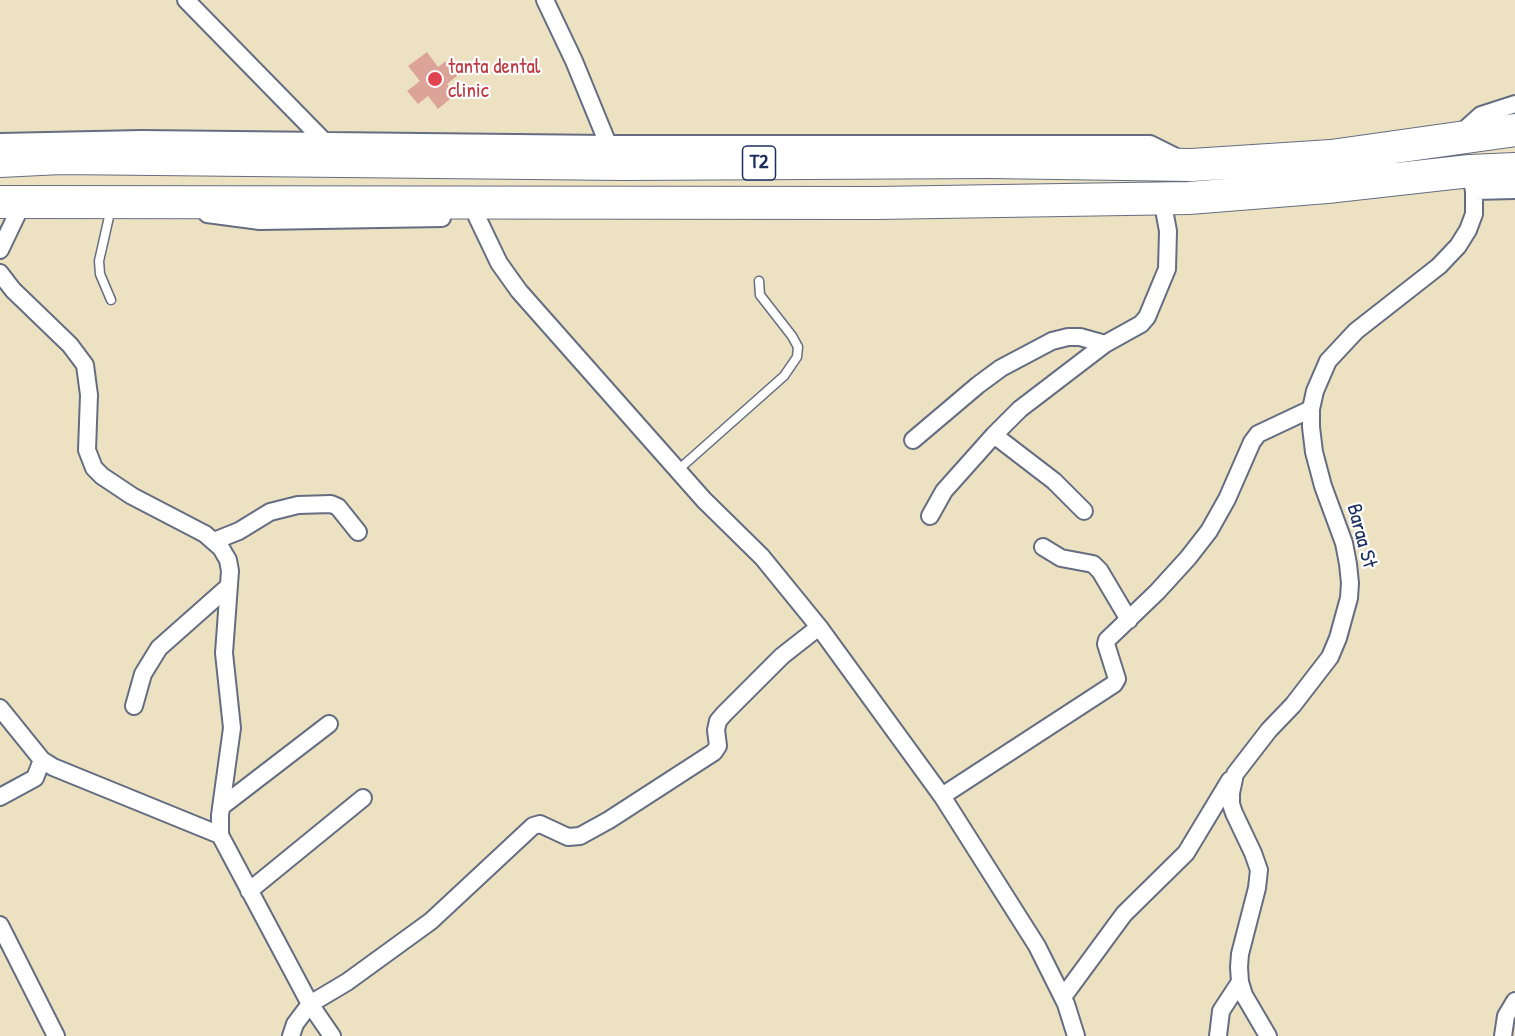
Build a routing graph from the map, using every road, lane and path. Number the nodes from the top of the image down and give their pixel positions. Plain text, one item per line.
1 (186, 0) edge
2 (544, 0) edge
3 (1515, 104) edge
4 (1515, 130) edge
5 (1455, 139) junction
6 (324, 141) junction
7 (0, 142) edge
8 (608, 144) junction
9 (0, 161) edge
10 (989, 162) junction
11 (879, 163) junction
12 (1192, 165) junction
13 (1515, 169) edge
14 (1472, 181) junction
15 (1515, 190) edge
16 (1162, 199) junction
17 (986, 201) junction
18 (11, 202) edge
19 (113, 203) junction
20 (166, 203) junction
21 (876, 203) junction
22 (477, 217) junction
23 (0, 250) edge
24 (0, 273) edge
25 (759, 281) dead end
26 (111, 300) dead end
27 (1105, 344) junction
28 (1311, 408) junction
29 (994, 435) junction
30 (913, 440) dead end
31 (678, 470) junction
32 (1084, 511) dead end
33 (930, 516) dead end
34 (358, 532) dead end
35 (214, 541) junction
36 (1043, 547) dead end
37 (230, 586) junction
38 (1129, 620) junction
39 (819, 627) junction
40 (134, 706) dead end
41 (0, 708) edge
42 (329, 724) dead end
43 (42, 760) junction
44 (1235, 774) junction
45 (942, 796) junction
46 (0, 797) edge
47 (363, 798) dead end
48 (221, 807) junction
49 (220, 835) junction
50 (249, 891) junction
51 (0, 925) edge
52 (1240, 982) junction
53 (1063, 997) junction
54 (1515, 1001) edge
55 (310, 1004) junction
56 (56, 1036) edge
57 (291, 1036) edge
58 (332, 1036) edge
59 (1076, 1036) edge
60 (1218, 1036) edge
61 (1268, 1036) edge
62 (1503, 1036) edge

1 - 6 street
2 - 8 street
3 - 5 street
4 - 5 highway, T2
5 - 12 highway, T2
6 - 7 street
6 - 8 street
8 - 12 street
9 - 11 highway, T2
10 - 11 highway, T2
10 - 12 highway, T2
10 - 17 highway
11 - 21 highway
13 - 14 highway, T2
14 - 15 street
14 - 16 highway, T2
14 - 28 street, Baraa St
16 - 17 highway, T2
16 - 27 street
17 - 21 highway, T2
18 - 19 highway, T2
18 - 23 street
19 - 20 highway, T2
19 - 26 lane
20 - 21 highway, T2
20 - 22 street
21 - 22 street
22 - 31 street
24 - 35 street
25 - 31 lane
27 - 29 street
27 - 30 street
28 - 38 street
28 - 44 street, Baraa St
29 - 32 street
29 - 33 street
31 - 39 street
34 - 35 street
35 - 37 street
36 - 38 street
37 - 40 street
37 - 48 street
38 - 45 street
39 - 45 street
39 - 55 street
41 - 43 street
42 - 48 street
43 - 46 street
43 - 49 street
44 - 52 street
44 - 53 street, Baraa St
45 - 53 street
47 - 50 street
48 - 49 street
49 - 50 street
50 - 55 street
51 - 56 street
52 - 60 street
52 - 61 street
53 - 59 street
54 - 62 street
55 - 57 street
55 - 58 street

